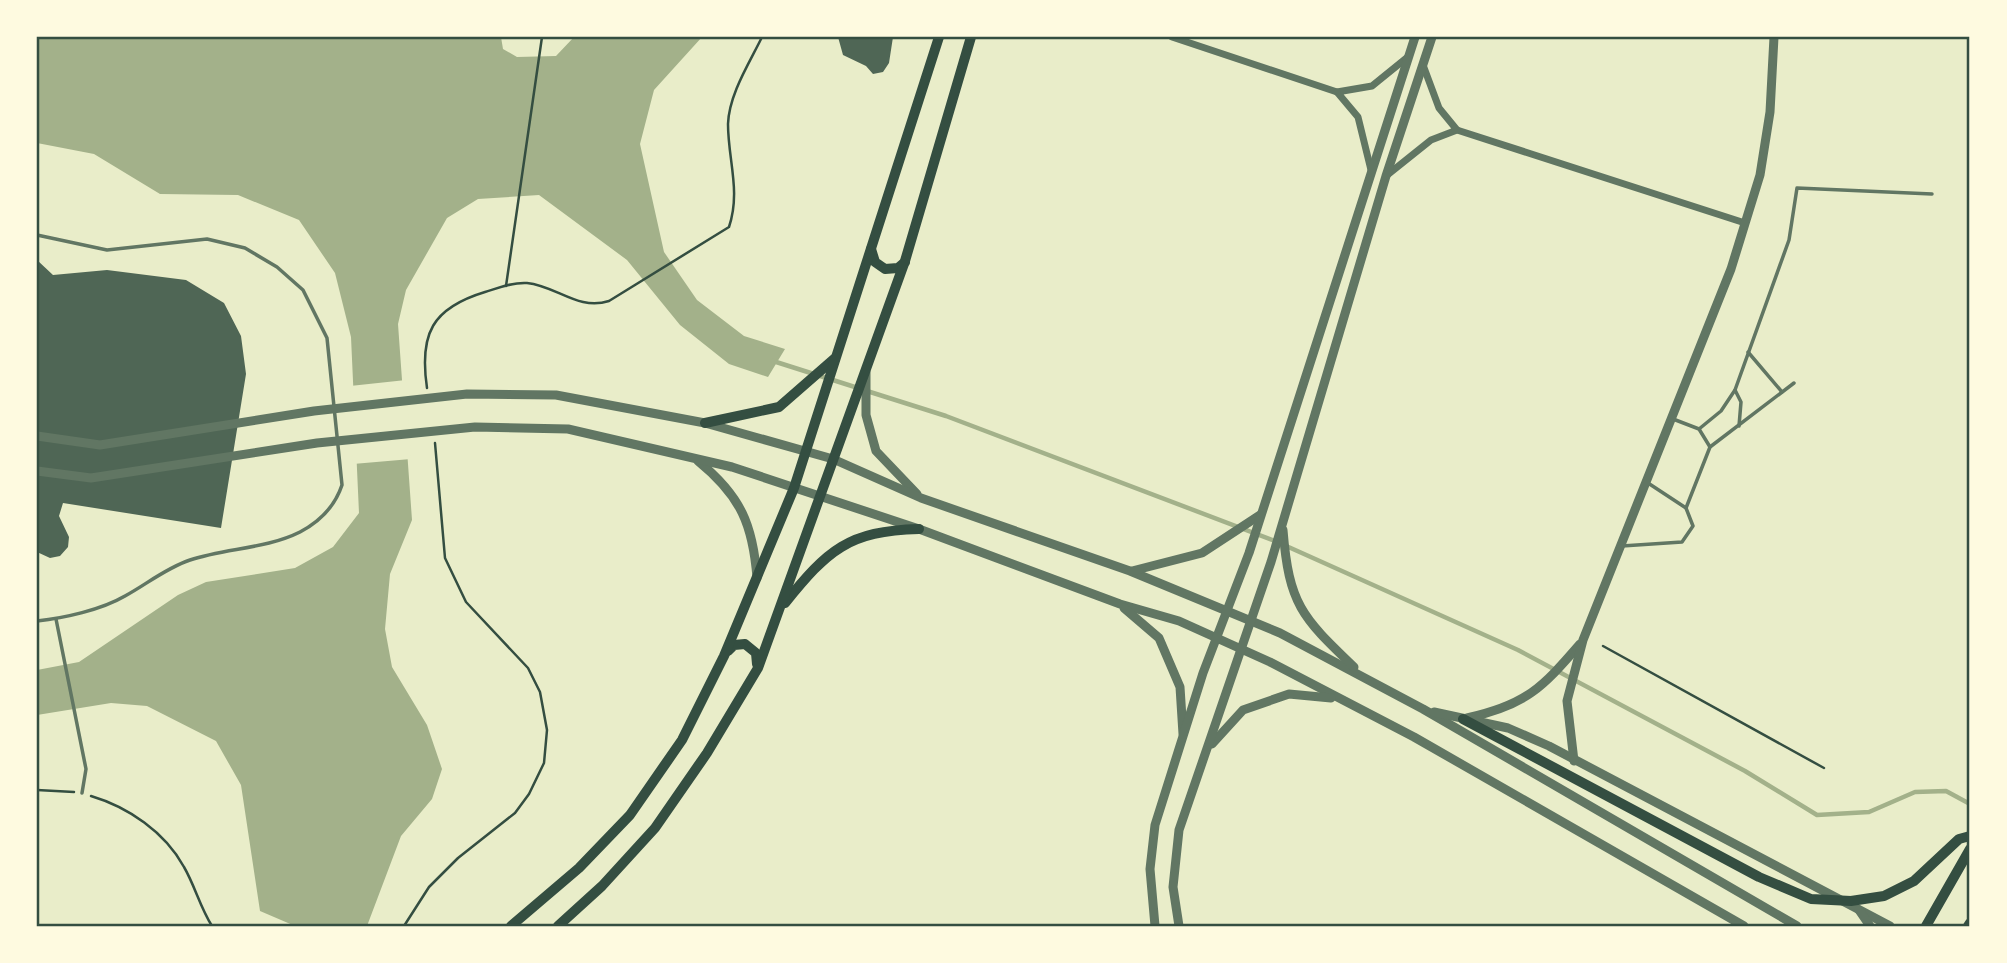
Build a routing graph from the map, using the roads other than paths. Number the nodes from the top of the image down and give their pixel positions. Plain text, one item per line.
1 (939, 37) edge
2 (971, 37) edge
3 (1172, 37) edge
4 (1415, 37) edge
5 (1432, 37) edge
6 (1774, 37) edge
7 (1409, 56) junction
8 (1423, 64) junction
9 (1337, 92) junction
10 (1457, 130) junction
11 (1372, 173) junction
12 (1386, 176) junction
13 (1932, 194) dead end
14 (1745, 223) junction
15 (37, 235) edge
16 (871, 248) junction
17 (905, 261) junction
18 (1748, 352) junction
19 (834, 359) junction
20 (866, 370) junction
21 (1794, 383) dead end
22 (1735, 390) junction
23 (1782, 392) junction
24 (1671, 418) junction
25 (705, 424) junction
26 (1739, 426) junction
27 (1699, 429) junction
28 (37, 436) edge
29 (1710, 447) junction
30 (805, 451) junction
31 (694, 458) junction
32 (833, 459) junction
33 (37, 471) edge
34 (1646, 482) junction
35 (794, 488) junction
36 (818, 497) junction
37 (921, 498) junction
38 (1686, 508) junction
39 (1260, 514) junction
40 (1283, 525) junction
41 (919, 529) junction
42 (1620, 546) junction
43 (1130, 571) junction
44 (757, 580) junction
45 (1120, 604) junction
46 (780, 609) junction
47 (1227, 611) junction
48 (56, 619) junction
49 (37, 621) edge
50 (1251, 621) junction
51 (1217, 638) junction
52 (1583, 640) junction
53 (1241, 649) junction
54 (724, 656) junction
55 (758, 668) junction
56 (1363, 676) junction
57 (1337, 699) junction
58 (1423, 709) junction
59 (1463, 719) junction
60 (1183, 741) junction
61 (1209, 747) junction
62 (1574, 761) junction
63 (82, 793) road end
64 (1970, 836) edge
65 (1970, 849) edge
66 (1858, 909) junction
67 (511, 926) edge
68 (558, 926) edge
69 (1155, 926) edge
70 (1178, 926) edge
71 (1744, 926) edge
72 (1797, 926) edge
73 (1870, 926) edge
74 (1889, 926) edge
75 (1926, 926) edge

1 - 16 main road
2 - 17 main road
3 - 9 street
4 - 7 street
5 - 8 street
6 - 14 street
7 - 9 street
7 - 11 street
8 - 10 street
8 - 12 street
9 - 11 street
10 - 12 street
10 - 14 street
11 - 39 street
12 - 40 street
13 - 18 lane
14 - 24 street
15 - 48 lane
16 - 17 main road
16 - 19 main road
17 - 20 main road
18 - 22 lane
18 - 23 lane
19 - 25 main road
19 - 30 main road
20 - 32 main road
20 - 37 street
21 - 23 lane
22 - 26 lane
22 - 27 lane
23 - 26 lane
24 - 27 lane
24 - 34 street
25 - 28 street
25 - 30 street
26 - 29 lane
27 - 29 lane
29 - 38 lane
30 - 32 street
30 - 35 main road
31 - 33 street
31 - 35 street
31 - 44 street
32 - 36 main road
32 - 37 street
34 - 38 lane
34 - 42 street
35 - 36 street
35 - 44 main road
36 - 41 street
36 - 46 main road
37 - 43 street
38 - 42 lane
39 - 43 street
39 - 47 street
40 - 50 street
40 - 56 street
41 - 45 street
41 - 46 main road
42 - 52 street
43 - 47 street
44 - 54 main road
45 - 51 street
45 - 60 street
46 - 55 main road
47 - 50 street
47 - 51 street
48 - 49 lane
48 - 63 lane
50 - 53 street
50 - 56 street
51 - 53 street
51 - 60 street
52 - 59 street
52 - 62 street
53 - 57 street
53 - 61 street
54 - 55 main road
54 - 67 main road
55 - 68 main road
56 - 58 street
57 - 61 street
57 - 71 street
58 - 59 street
58 - 72 street
59 - 62 street
59 - 64 main road
60 - 69 street
61 - 70 street
62 - 66 street
65 - 75 main road
66 - 73 street
66 - 74 street

